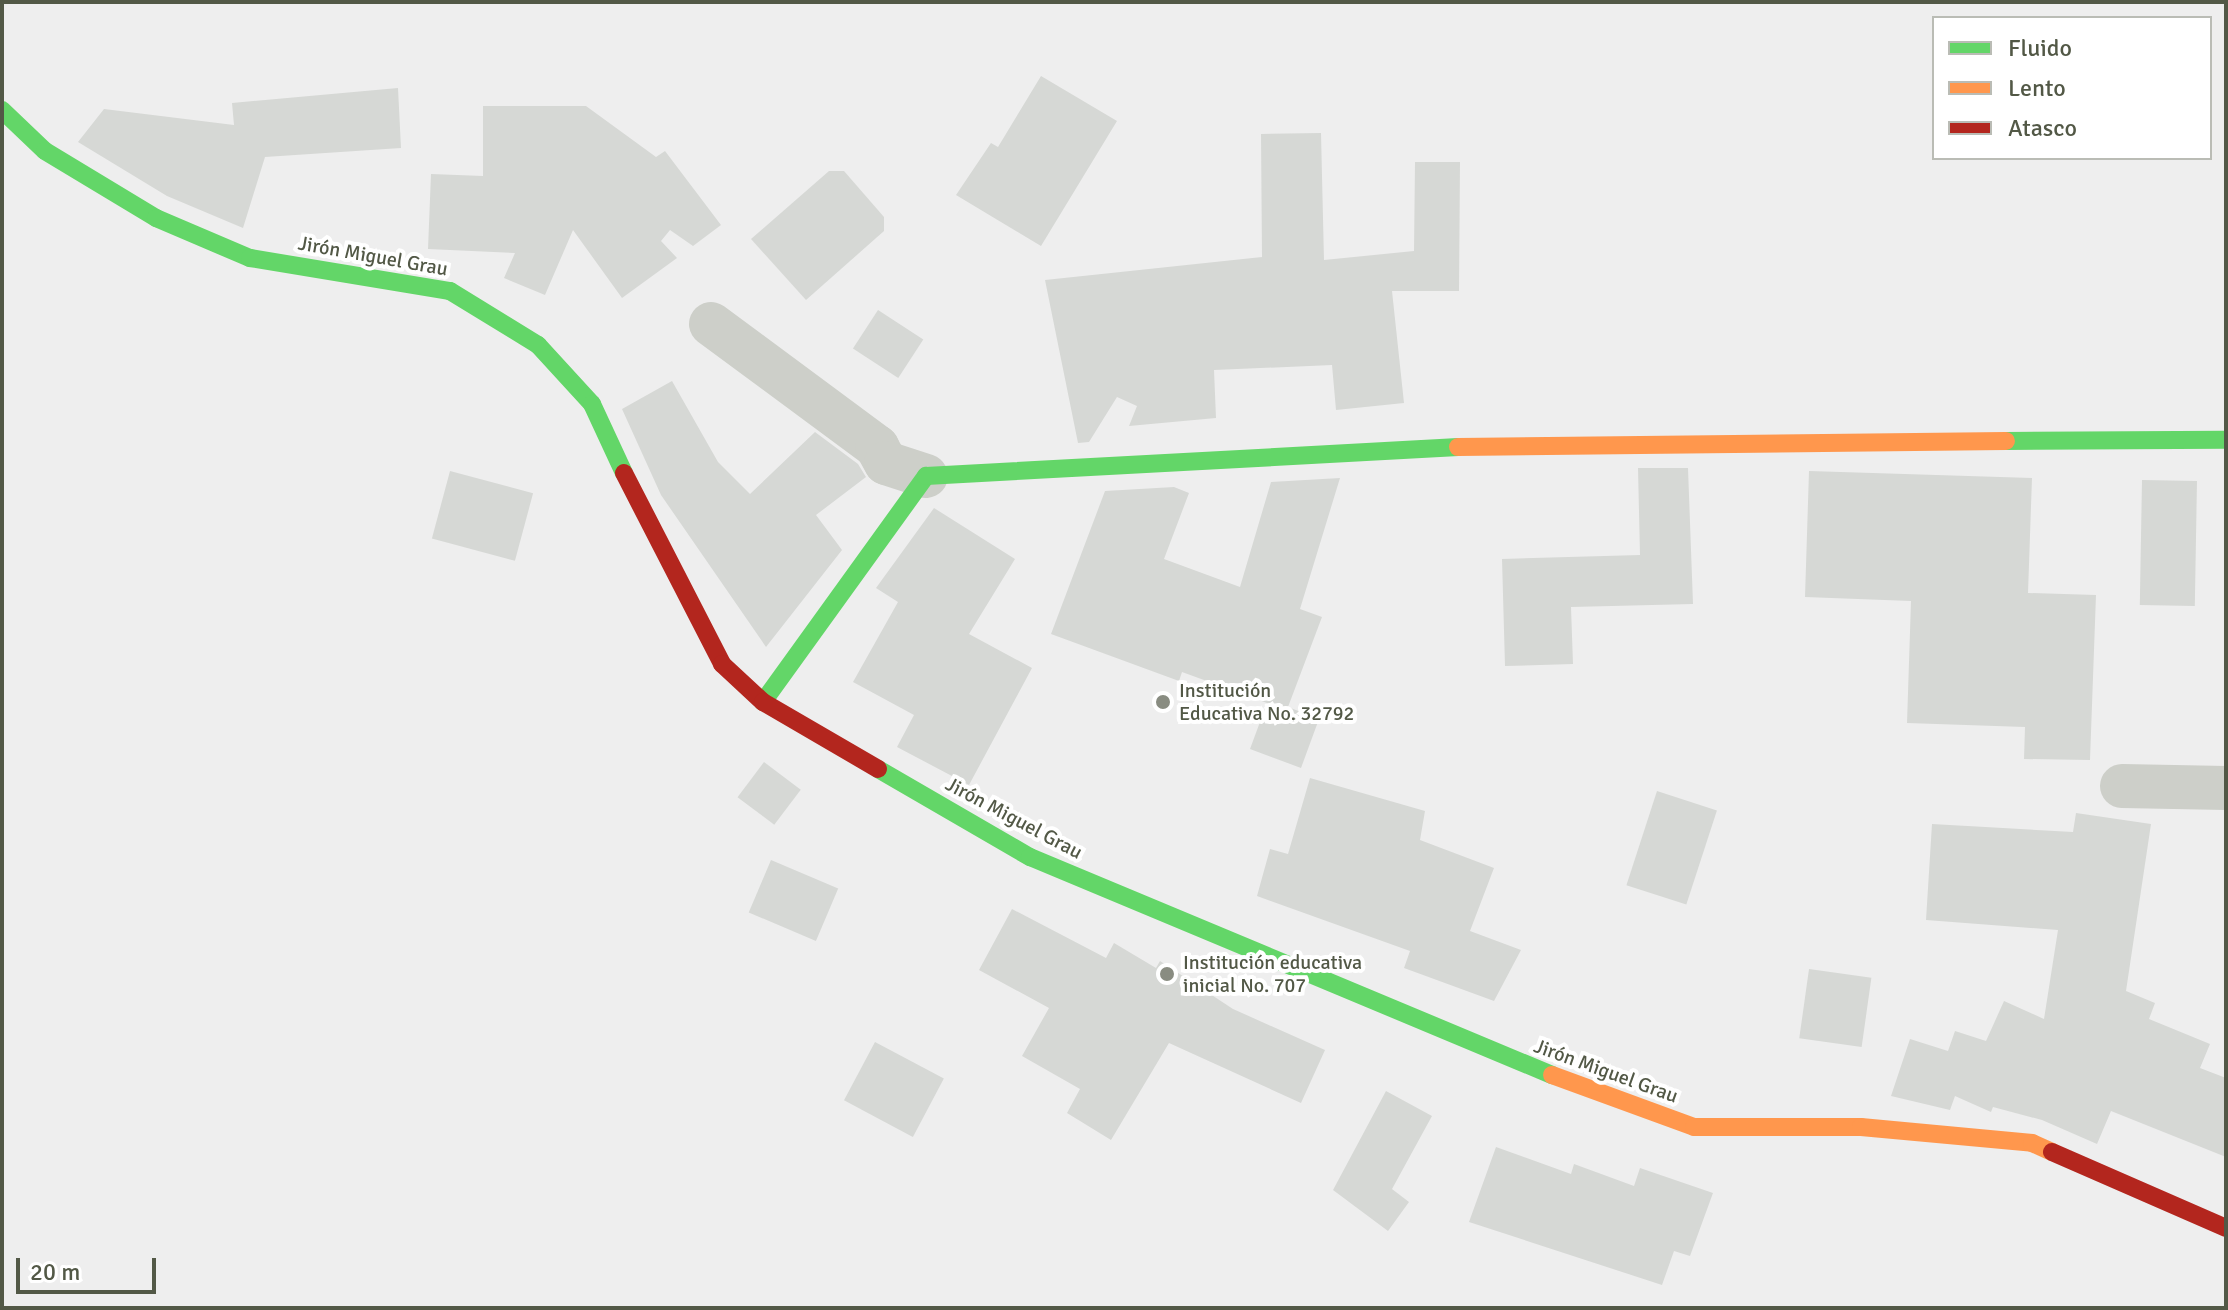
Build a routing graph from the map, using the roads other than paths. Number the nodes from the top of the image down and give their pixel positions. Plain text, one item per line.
1 (2, 110) edge
2 (711, 324) dead end
3 (2226, 440) edge
4 (926, 476) junction
5 (763, 702) junction
6 (2122, 786) dead end
7 (2226, 788) edge
8 (2226, 1228) edge

1 - 5 street, Jirón Miguel Grau
2 - 4 street
3 - 4 street
4 - 5 street
5 - 8 street, Jirón Miguel Grau
6 - 7 street

